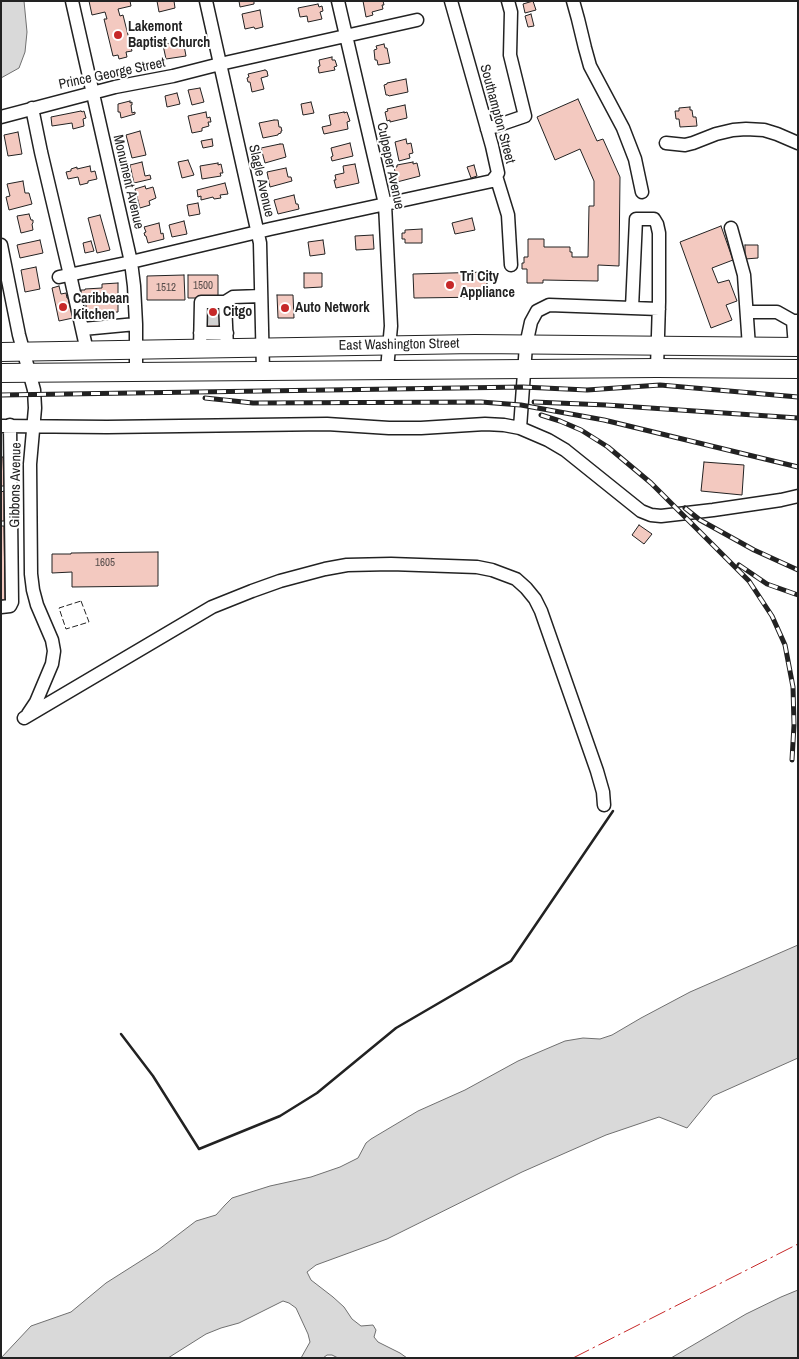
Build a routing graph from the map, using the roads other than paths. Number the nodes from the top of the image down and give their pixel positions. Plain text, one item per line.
1 (72, 1) edge
2 (206, 1) edge
3 (338, 1) edge
4 (451, 1) edge
5 (508, 1) edge
6 (573, 1) edge
7 (418, 20) dead end
8 (346, 36) junction
9 (220, 64) junction
10 (93, 93) junction
11 (32, 108) junction
12 (1, 117) edge
13 (487, 129) junction
14 (666, 143) dead end
15 (798, 144) edge
16 (496, 176) junction
17 (642, 192) dead end
18 (385, 204) junction
19 (731, 228) dead end
20 (258, 232) junction
21 (1, 245) edge
22 (131, 262) junction
23 (511, 265) dead end
24 (65, 276) junction
25 (262, 296) junction
26 (225, 302) junction
27 (632, 308) junction
28 (659, 309) junction
29 (748, 312) junction
30 (213, 319) junction
31 (795, 321) edge
32 (136, 324) junction
33 (108, 327) junction
34 (83, 329) junction
35 (227, 340) junction
36 (200, 341) junction
37 (526, 344) junction
38 (390, 346) junction
39 (658, 346) junction
40 (749, 347) junction
41 (796, 347) edge
42 (263, 348) junction
43 (110, 350) junction
44 (136, 350) junction
45 (86, 351) junction
46 (1, 352) edge
47 (24, 352) junction
48 (658, 368) junction
49 (388, 369) junction
50 (798, 369) edge
51 (524, 370) junction
52 (263, 371) junction
53 (136, 372) junction
54 (1, 373) edge
55 (30, 373) junction
56 (33, 425) junction
57 (6, 426) edge
58 (520, 428) junction
59 (798, 496) edge
60 (1, 607) edge
61 (604, 805) dead end

1 - 10 street, Monument Avenue
2 - 9 street, Slagle Avenue
3 - 8 street, Culpeper Avenue
4 - 13 street, Southampton Street
5 - 13 street
6 - 17 street
7 - 8 street, Prince George Street
8 - 9 street, Prince George Street
8 - 18 street, Culpeper Avenue
9 - 10 street, Prince George Street
9 - 20 street, Slagle Avenue
10 - 11 street, Prince George Street
10 - 22 street, Monument Avenue
11 - 12 street
11 - 24 street
13 - 16 street, Southampton Street
14 - 15 street
16 - 18 street, Southampton Street
16 - 23 street
18 - 20 street, Southampton Street
18 - 38 street, Culpeper Avenue
19 - 29 street
20 - 22 street, Southampton Street
20 - 25 street, Slagle Avenue
21 - 47 street, Gibbons Avenue
22 - 24 street, Southampton Street
22 - 32 street, Monument Avenue
24 - 34 street
25 - 26 street
25 - 42 street, Slagle Avenue
26 - 30 street
26 - 30 street
27 - 28 street
27 - 28 street
27 - 37 street
28 - 39 street
29 - 31 street
29 - 40 street
30 - 35 street
30 - 36 street
31 - 41 street
32 - 33 street
32 - 44 street, Monument Avenue
33 - 34 street
33 - 43 street
34 - 45 street
35 - 36 highway, East Washington Street
35 - 42 highway, East Washington Street
36 - 44 highway, East Washington Street
37 - 38 highway, East Washington Street
37 - 39 highway, East Washington Street
37 - 51 street
38 - 42 highway, East Washington Street
38 - 49 street, Culpeper Avenue
39 - 40 highway, East Washington Street
39 - 48 street
40 - 41 highway, East Washington Street
42 - 52 street, Slagle Avenue
43 - 44 highway, East Washington Street
43 - 45 highway, East Washington Street
44 - 53 street, Monument Avenue
45 - 47 highway, East Washington Street
46 - 47 highway, East Washington Street
47 - 55 street, Gibbons Avenue
48 - 50 highway, East Washington Street
48 - 51 highway, East Washington Street
49 - 51 highway, East Washington Street
49 - 52 highway, East Washington Street
51 - 58 street
52 - 53 highway, East Washington Street
53 - 55 highway, East Washington Street
54 - 55 highway, East Washington Street
55 - 56 street, Gibbons Avenue
56 - 57 street
56 - 58 street
56 - 61 street, Gibbons Avenue
57 - 60 street
58 - 59 street

